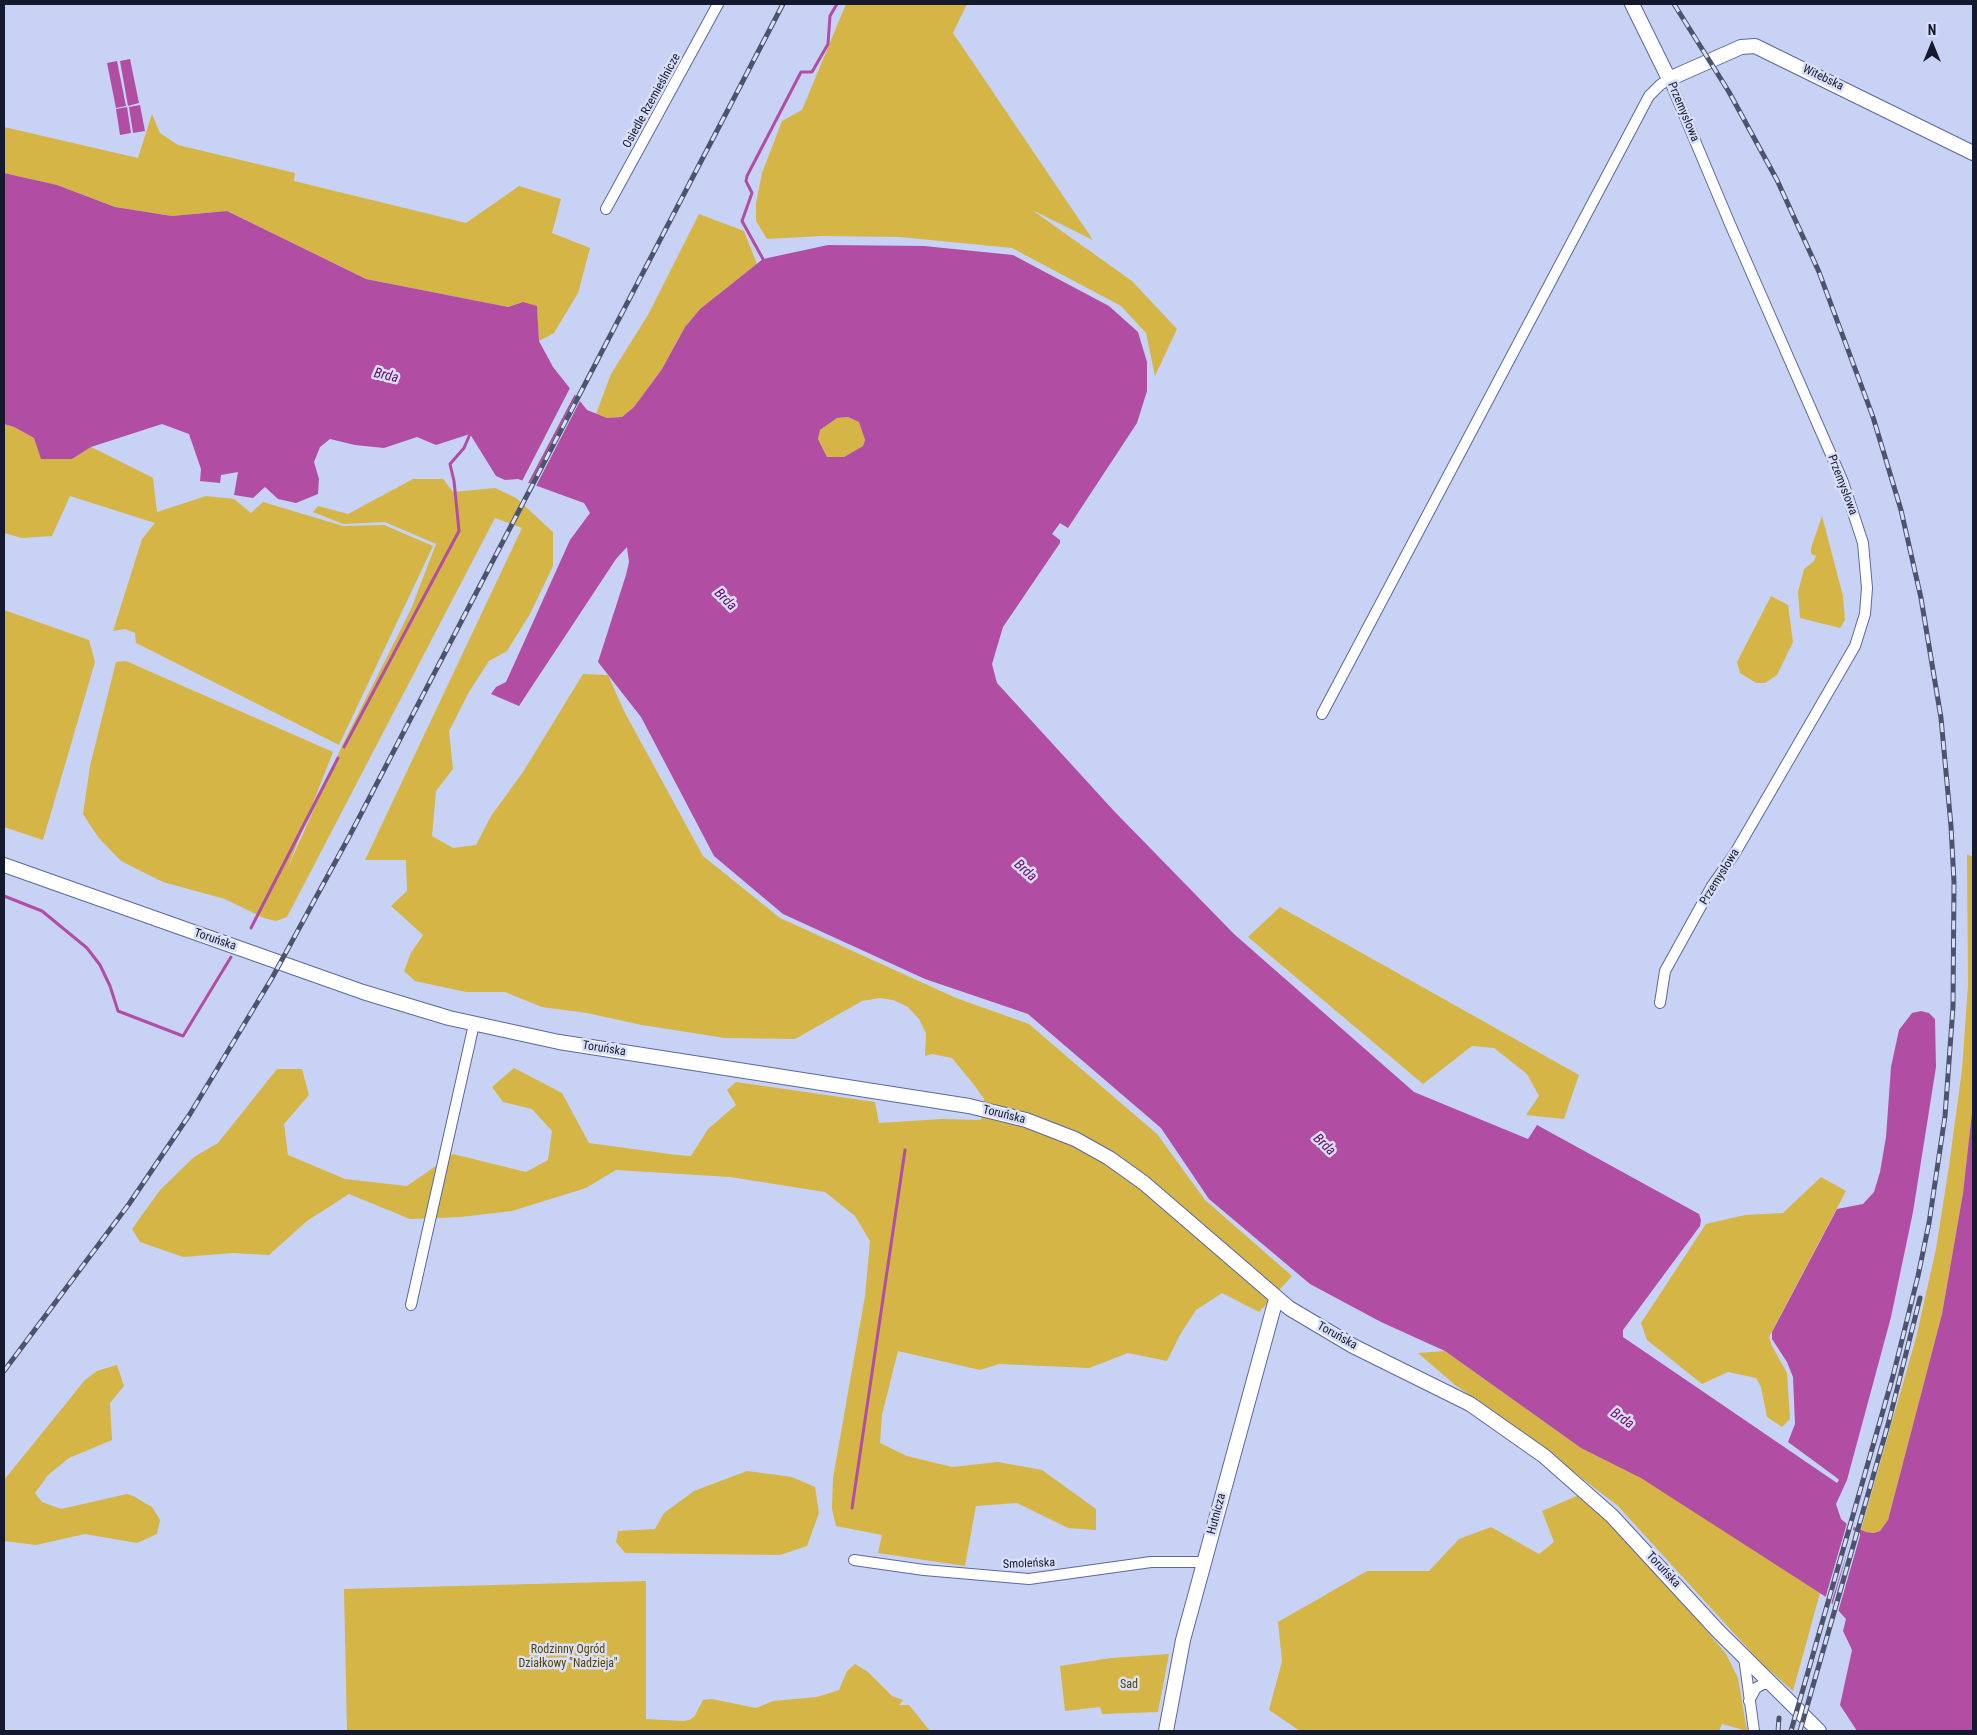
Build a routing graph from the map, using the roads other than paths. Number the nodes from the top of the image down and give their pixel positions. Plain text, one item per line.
1 (718, 4) edge
2 (1632, 4) edge
3 (1669, 79) junction
4 (1973, 153) edge
5 (606, 209) dead end
6 (1322, 714) dead end
7 (4, 864) edge
8 (1660, 1003) dead end
9 (474, 1024) junction
10 (1276, 1299) junction
11 (411, 1305) dead end
12 (854, 1560) dead end
13 (1204, 1562) junction
14 (1744, 1657) junction
15 (1772, 1684) junction
16 (1749, 1701) junction
17 (1166, 1731) edge
18 (1754, 1731) edge
19 (1819, 1731) edge

1 - 5 street, Osiedle Rzemieślnicze
2 - 3 street, Przemysłowa
3 - 4 street, Witebska
3 - 6 street
3 - 8 street, Przemysłowa
7 - 9 street, Toruńska
9 - 10 street, Toruńska
9 - 11 street
10 - 13 street, Hutnicza
10 - 14 street, Toruńska
12 - 13 street, Smoleńska
13 - 17 street, Hutnicza
14 - 15 street, Toruńska
14 - 16 street
15 - 16 street
15 - 19 street, Toruńska
16 - 18 street

